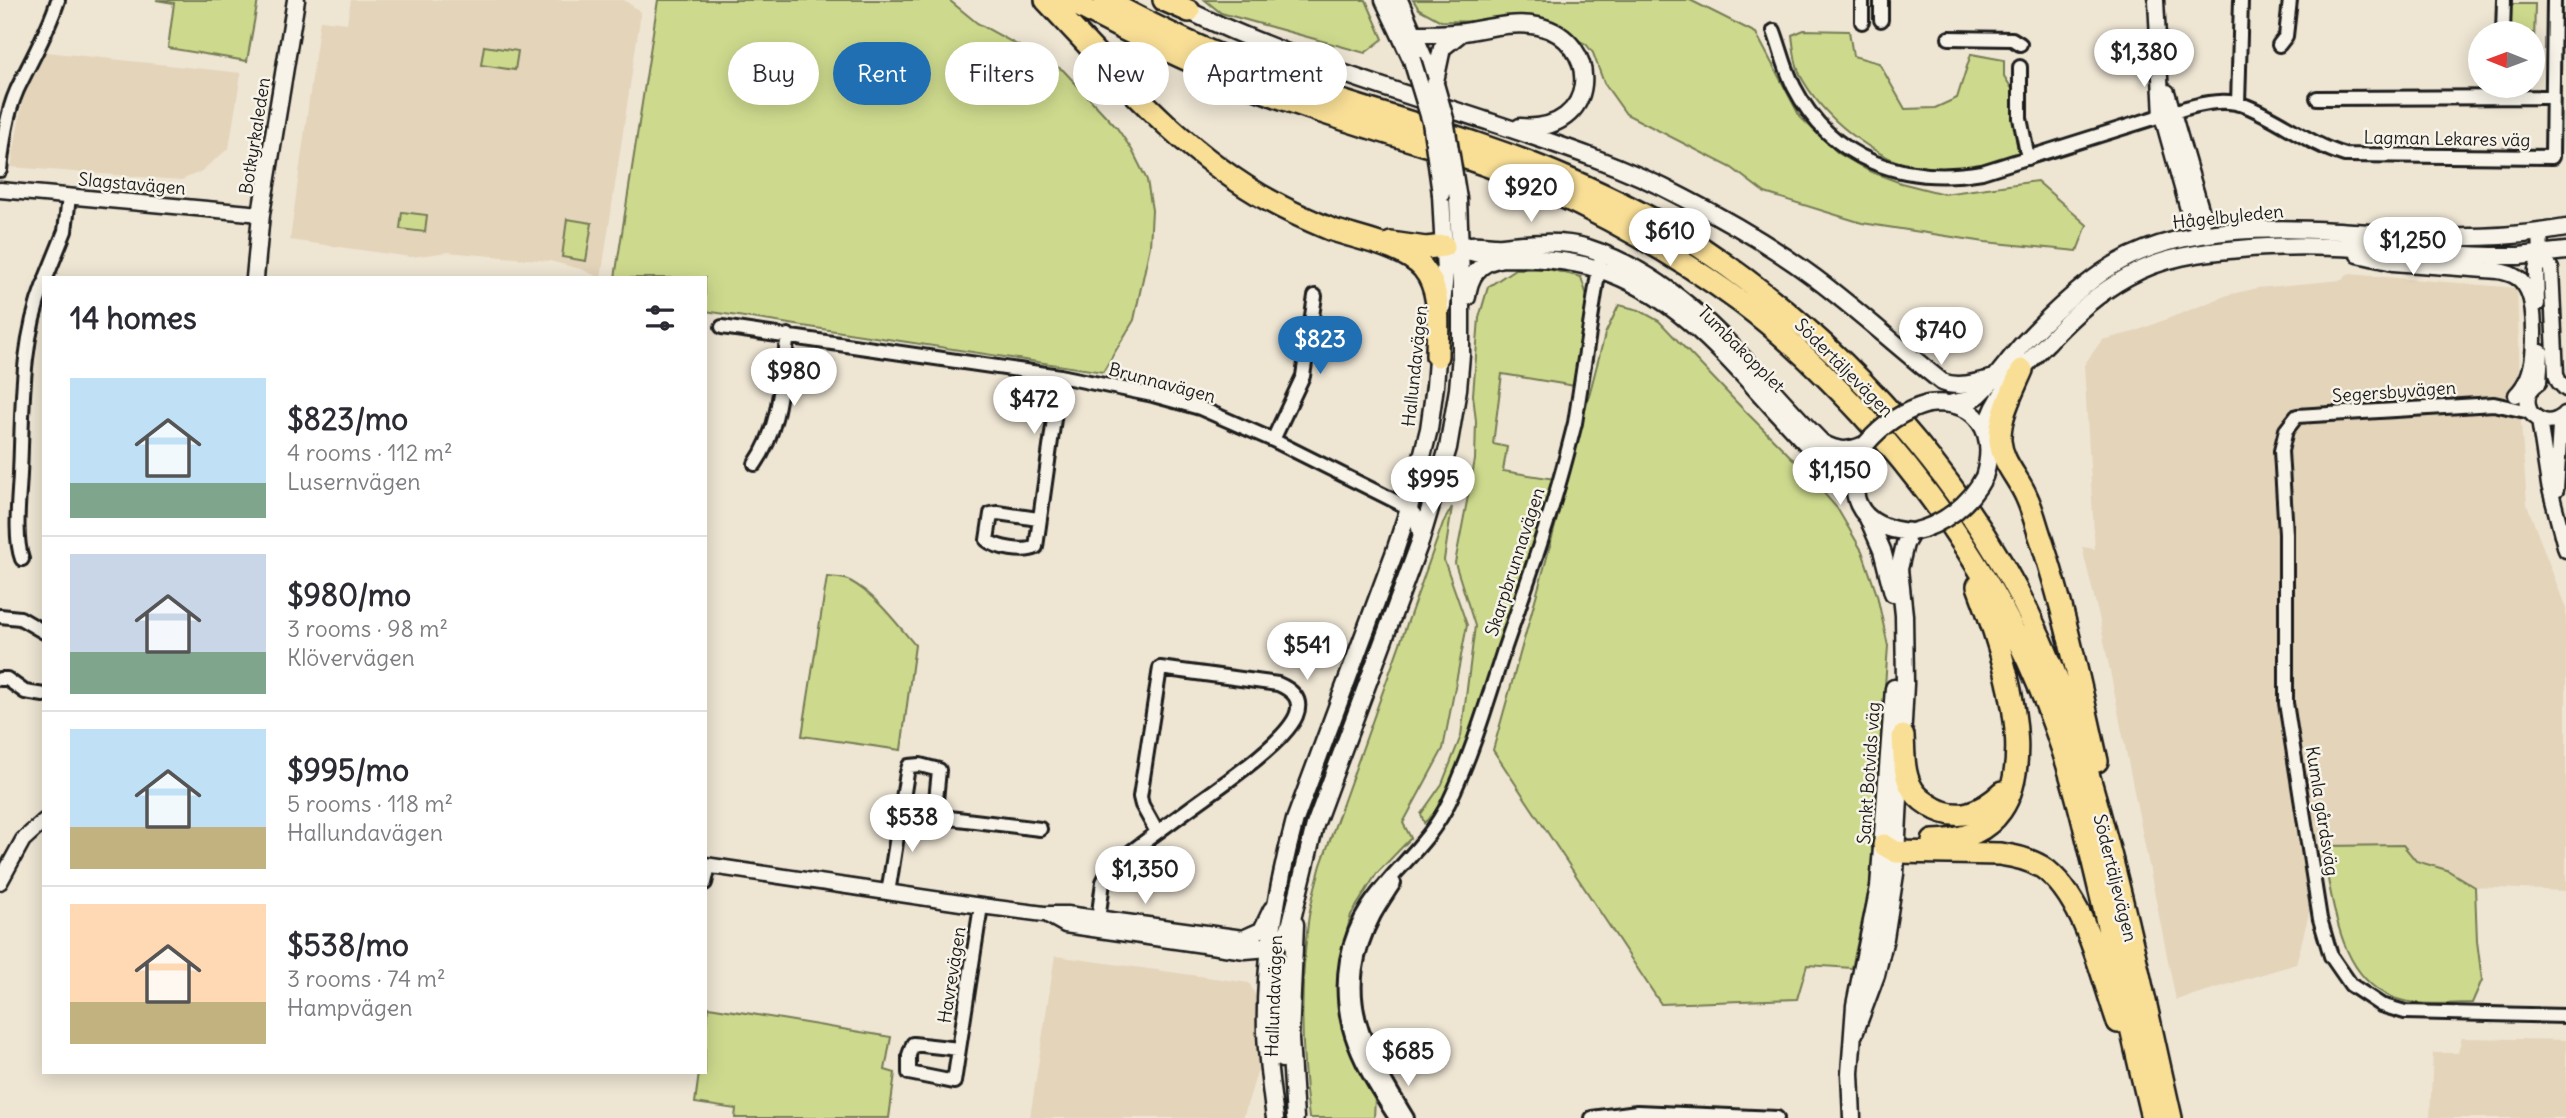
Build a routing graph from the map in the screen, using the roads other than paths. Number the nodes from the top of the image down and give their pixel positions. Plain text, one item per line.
1 (296, 0) edge
2 (1046, 0) edge
3 (1068, 0) edge
4 (1105, 0) edge
5 (1164, 0) edge
6 (1384, 0) edge
7 (1399, 0) edge
8 (1863, 0) edge
9 (1881, 0) edge
10 (2155, 0) edge
11 (2241, 0) edge
12 (2290, 0) edge
13 (2504, 0) edge
14 (2554, 0) edge
15 (56, 1) edge
16 (1182, 6) edge
17 (1881, 20) dead end
18 (2503, 21) edge
19 (1395, 22) junction
20 (1862, 23) dead end
21 (1774, 31) dead end
22 (1463, 32) junction
23 (1416, 34) junction
24 (2560, 34) edge
25 (1949, 38) dead end
26 (2020, 44) dead end
27 (2279, 45) dead end
28 (2020, 67) dead end
29 (1435, 84) junction
30 (2468, 92) edge
31 (2545, 96) edge
32 (2552, 97) junction
33 (2317, 98) dead end
34 (2238, 104) junction
35 (2167, 114) junction
36 (3, 125) edge
37 (1501, 126) junction
38 (2028, 158) junction
39 (0, 170) edge
40 (0, 190) edge
41 (69, 197) junction
42 (261, 214) junction
43 (1460, 220) junction
44 (2566, 228) edge
45 (2540, 232) junction
46 (2202, 235) junction
47 (1368, 240) junction
48 (1521, 242) junction
49 (2297, 244) junction
50 (1452, 247) junction
51 (2566, 251) edge
52 (2206, 252) junction
53 (2541, 253) junction
54 (2358, 255) junction
55 (1503, 258) junction
56 (1600, 261) junction
57 (47, 276) edge
58 (255, 276) edge
59 (42, 291) edge
60 (1315, 296) dead end
61 (2537, 301) junction
62 (722, 327) dead end
63 (788, 335) junction
64 (1461, 352) junction
65 (1908, 355) junction
66 (1437, 356) junction
67 (2022, 370) junction
68 (1060, 376) junction
69 (1994, 378) junction
70 (2562, 385) edge
71 (2528, 389) junction
72 (1949, 403) junction
73 (2494, 404) junction
74 (2565, 414) edge
75 (2297, 416) joint
76 (2534, 416) junction
77 (1986, 431) junction
78 (1273, 440) junction
79 (1859, 452) junction
80 (755, 464) dead end
81 (1987, 469) junction
82 (1854, 484) junction
83 (1436, 494) junction
84 (2554, 500) junction
85 (1409, 508) junction
86 (1867, 516) junction
87 (1038, 519) junction
88 (2036, 524) junction
89 (1912, 532) junction
90 (1958, 535) junction
91 (1420, 542) junction
92 (2566, 550) edge
93 (22, 559) dead end
94 (0, 617) edge
95 (42, 630) edge
96 (0, 679) edge
97 (42, 695) edge
98 (1903, 736) junction
99 (2015, 776) junction
100 (901, 814) junction
101 (933, 816) junction
102 (42, 823) edge
103 (1040, 829) dead end
104 (1157, 832) junction
105 (1892, 846) junction
106 (1285, 857) junction
107 (1406, 861) junction
108 (707, 865) edge
109 (0, 882) edge
110 (888, 893) junction
111 (1298, 897) junction
112 (981, 906) junction
113 (2124, 908) junction
114 (1098, 923) junction
115 (1244, 944) junction
116 (1271, 949) junction
117 (1266, 1006) junction
118 (2566, 1016) edge
119 (958, 1049) junction
120 (1292, 1097) junction
121 (1275, 1118) edge
122 (1295, 1118) edge
123 (1396, 1118) edge
124 (1407, 1118) edge
125 (1592, 1118) edge
126 (1777, 1118) edge
127 (1852, 1118) edge
128 (2151, 1118) edge
129 (2171, 1118) edge

1 - 42 main road, Botkyrkaleden
2 - 47 highway
3 - 90 highway
4 - 113 highway, Södertäljevägen
5 - 16 highway
6 - 19 main road, Hallundavägen
7 - 23 main road, Hallundavägen
8 - 20 street
9 - 17 street
10 - 35 street
11 - 34 street
12 - 27 street
13 - 18 street
14 - 24 street, Lagman Lekares väg
15 - 36 street
16 - 37 main road
19 - 23 main road
19 - 50 main road, Hallundavägen, bridge
21 - 38 street, Lagman Lekares väg
22 - 23 main road
22 - 29 main road
22 - 37 main road
23 - 29 main road, Hallundavägen
24 - 32 street, Lagman Lekares väg
25 - 26 street
28 - 38 street
29 - 43 main road, Hallundavägen, bridge
30 - 33 street
31 - 32 street
32 - 34 street, Lagman Lekares väg
34 - 35 street, Lagman Lekares väg
35 - 38 street, Lagman Lekares väg
35 - 46 street
36 - 39 street
37 - 65 main road
40 - 41 street, Slagstavägen
41 - 42 street, Slagstavägen
41 - 57 street
42 - 58 main road, Botkyrkaleden
43 - 48 main road, Tumbakopplet
43 - 50 main road, Hallundavägen
44 - 45 main road, Hågelbyleden
45 - 46 main road, Hågelbyleden
45 - 53 street
46 - 52 street
46 - 69 main road, Hågelbyleden
47 - 50 highway
47 - 66 highway
48 - 50 main road, Tumbakopplet
48 - 56 main road, Tumbakopplet
49 - 52 main road, Hågelbyleden
49 - 53 main road, Hågelbyleden
49 - 54 street
50 - 55 main road, Tumbakopplet
50 - 64 main road, Hallundavägen
50 - 66 main road, Hallundavägen
51 - 53 main road, Hågelbyleden
52 - 67 main road, Hågelbyleden
53 - 61 street
53 - 70 street
54 - 61 street
54 - 71 street
55 - 56 main road, Tumbakopplet
55 - 64 main road
56 - 79 main road, Tumbakopplet
56 - 82 main road, Tumbakopplet
56 - 107 street, Skarpbrunnavägen
59 - 93 street
60 - 78 street
61 - 71 street
62 - 63 street, Brunnavägen
63 - 68 street, Brunnavägen
63 - 80 street
64 - 83 main road, Hallundavägen
65 - 69 main road
65 - 72 main road
66 - 85 main road, Hallundavägen
67 - 77 main road, Hågelbyleden
67 - 88 highway
68 - 78 street, Brunnavägen
68 - 87 street
69 - 72 main road, Hågelbyleden
70 - 71 street
71 - 73 street, Segersbyvägen
71 - 76 street
72 - 77 main road
72 - 79 main road, bridge
73 - 75 street, Segersbyvägen
73 - 76 street, Segersbyvägen
74 - 76 street
74 - 84 street
75 - 118 street, Kumla gårdsväg
76 - 84 street
77 - 81 main road
78 - 85 street, Brunnavägen
79 - 82 main road
81 - 88 highway
81 - 89 main road, bridge
82 - 86 main road
83 - 85 street
83 - 91 main road, Hallundavägen
84 - 92 street
85 - 91 street
85 - 106 main road, Hallundavägen
86 - 89 main road
86 - 105 main road, Sankt Botvids väg
87 - 87 street
88 - 113 highway
89 - 98 main road, Sankt Botvids väg
90 - 99 highway
90 - 128 highway
91 - 111 main road, Hallundavägen
94 - 95 street
96 - 97 street
98 - 99 highway
98 - 105 main road, Sankt Botvids väg
99 - 105 highway
100 - 101 street
100 - 101 street
100 - 110 street
101 - 103 street
102 - 109 street
104 - 104 street
104 - 114 street
105 - 127 main road, Sankt Botvids väg
105 - 128 highway
106 - 115 street
106 - 116 main road, Hallundavägen
107 - 123 street, Skarpbrunnavägen
107 - 124 street, Skarpbrunnavägen
108 - 110 street
110 - 112 street
111 - 116 main road, Hallundavägen
111 - 120 main road, Hallundavägen
112 - 114 street
112 - 119 street, Havrevägen
113 - 129 highway, Södertäljevägen
114 - 115 street
115 - 116 street
115 - 117 street
116 - 117 main road, Hallundavägen
116 - 120 main road, Hallundavägen
117 - 121 main road, Hallundavägen
119 - 119 street, Havrevägen
120 - 122 main road, Hallundavägen
125 - 126 street

